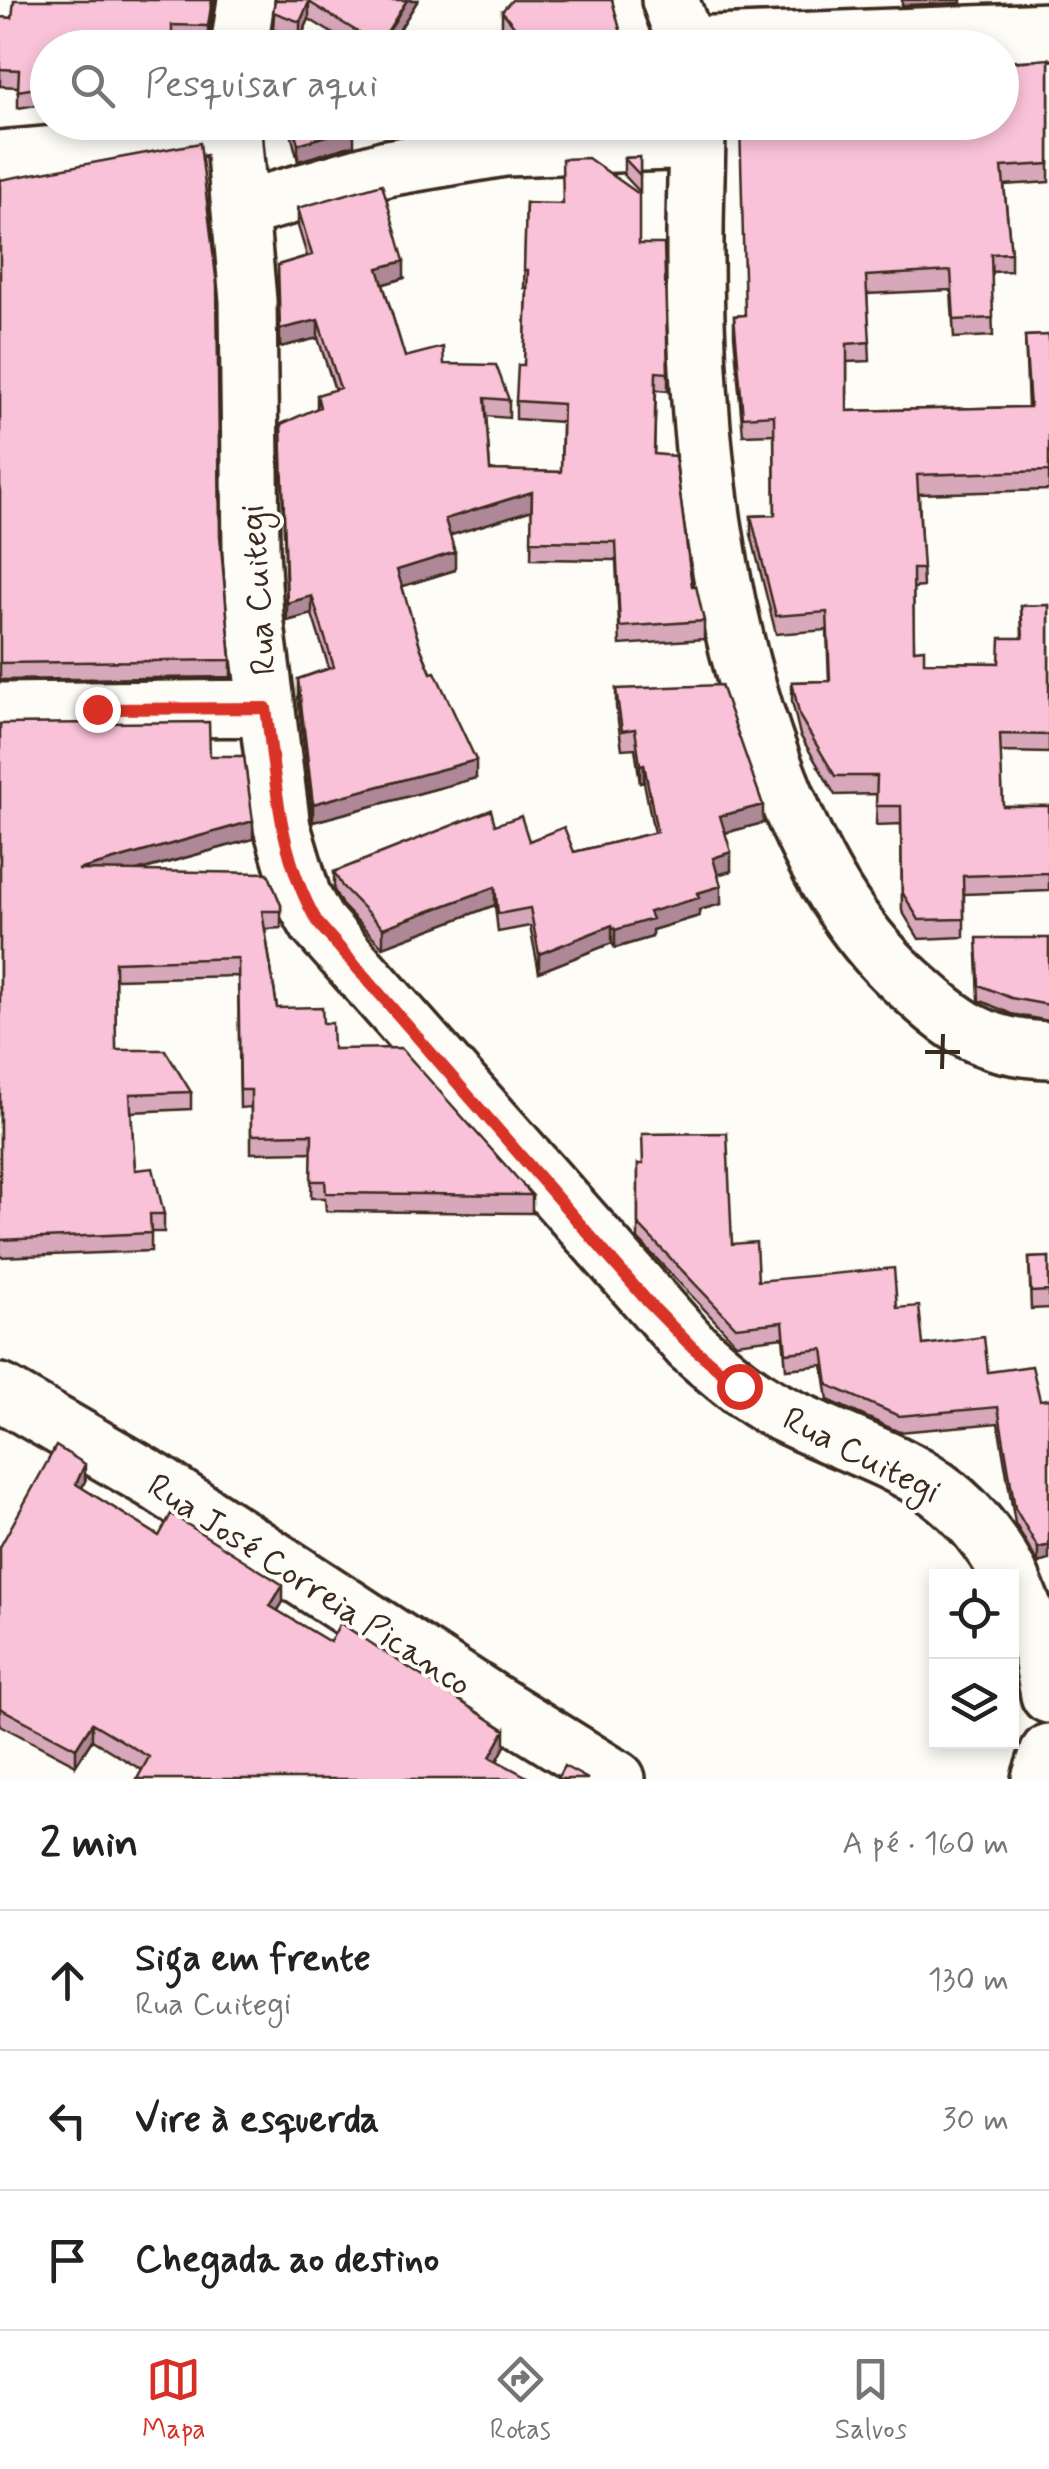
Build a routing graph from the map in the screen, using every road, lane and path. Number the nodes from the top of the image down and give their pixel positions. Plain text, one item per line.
1 (246, 0) edge
2 (241, 30) edge
3 (1019, 30) edge
4 (1049, 30) edge
5 (136, 140) edge
6 (231, 140) edge
7 (600, 140) edge
8 (697, 140) edge
9 (0, 159) edge
10 (240, 210) junction
11 (266, 708) junction
12 (0, 711) edge
13 (1049, 1050) edge
14 (0, 1392) edge
15 (1006, 1569) edge
16 (1019, 1598) edge
17 (1049, 1695) edge
18 (1049, 1752) edge
19 (618, 1779) edge
20 (1040, 1779) edge

1 - 2 street
3 - 4 street
5 - 9 street
6 - 10 street, Rua Cuitegi
7 - 10 street
8 - 13 street
10 - 11 street, Rua Cuitegi
11 - 12 street
11 - 15 street, Rua Cuitegi
14 - 19 street, Rua José Correia Picanco
16 - 17 street, Rua Cuitegi
18 - 20 street

